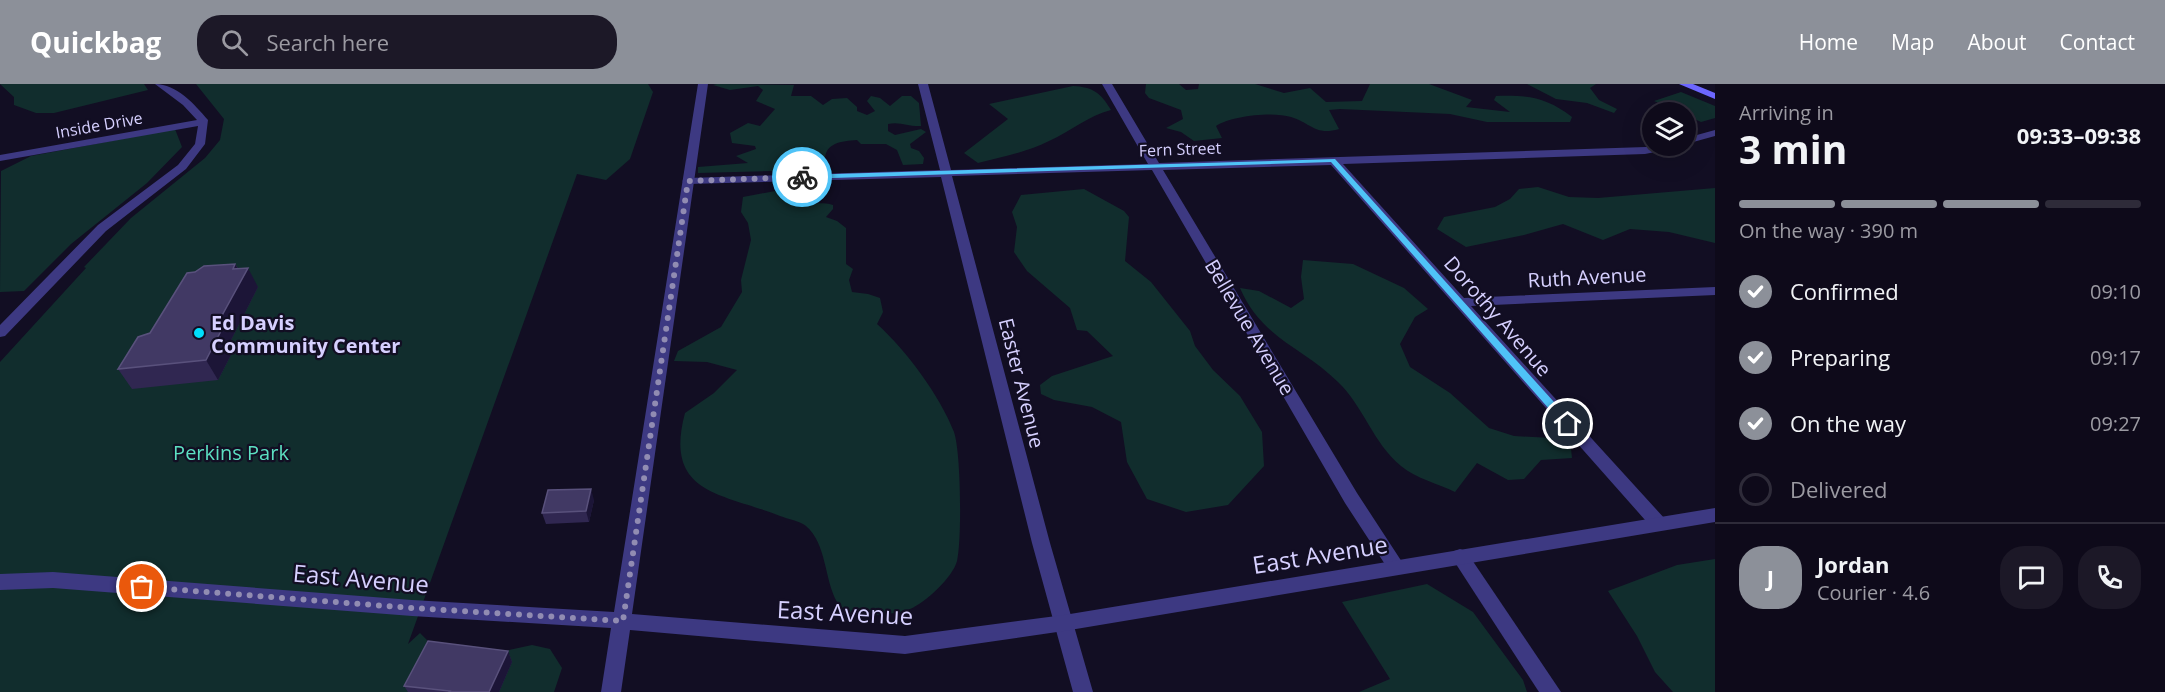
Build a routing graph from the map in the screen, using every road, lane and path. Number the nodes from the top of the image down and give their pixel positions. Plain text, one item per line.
1 (160, 84) edge
2 (703, 84) edge
3 (923, 84) edge
4 (1107, 84) edge
5 (1684, 84) edge
6 (1715, 96) edge
7 (204, 122) junction
8 (1715, 133) edge
9 (1696, 138) edge
10 (1642, 150) edge
11 (0, 158) edge
12 (1332, 160) junction
13 (1156, 166) junction
14 (946, 172) junction
15 (688, 181) junction
16 (1715, 291) edge
17 (1461, 302) junction
18 (0, 333) edge
19 (1715, 514) edge
20 (1659, 524) junction
21 (1460, 556) junction
22 (1396, 567) junction
23 (0, 582) edge
24 (623, 621) junction
25 (1064, 623) junction
26 (610, 692) edge
27 (1083, 692) edge
28 (1551, 692) edge

1 - 7 street
2 - 15 street
3 - 14 street, Easter Avenue
4 - 13 street, Bellevue Avenue
5 - 6 main road
7 - 11 street, Inside Drive
7 - 18 street
8 - 9 street
10 - 12 street, Fern Street
12 - 13 street, Fern Street
12 - 17 street, Dorothy Avenue
13 - 14 street, Fern Street
13 - 22 street, Bellevue Avenue
14 - 15 street, Fern Street
14 - 25 street, Easter Avenue
15 - 24 street
16 - 17 street, Ruth Avenue
17 - 20 street, Dorothy Avenue
19 - 20 street, East Avenue
20 - 21 street, East Avenue
21 - 22 street, East Avenue
21 - 28 street
22 - 25 street, East Avenue
23 - 24 street, East Avenue
24 - 25 street, East Avenue
24 - 26 street
25 - 27 street, Easter Avenue

